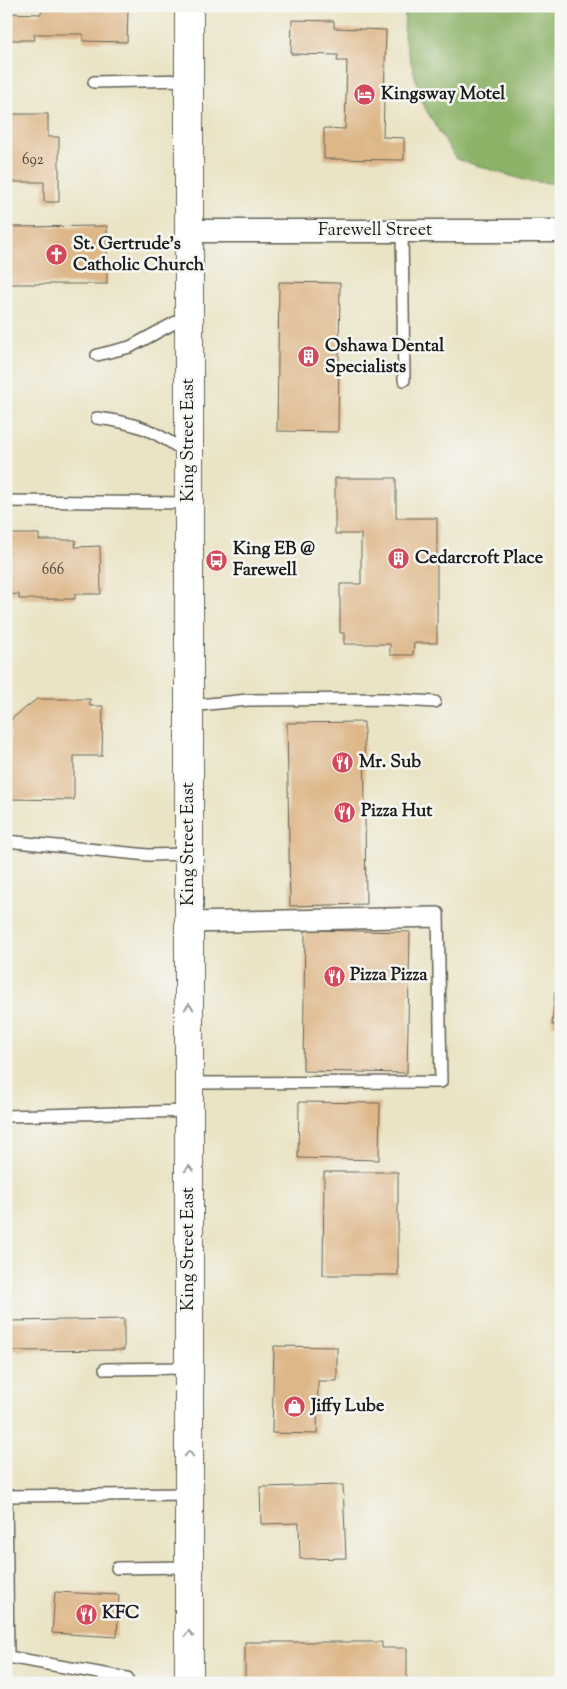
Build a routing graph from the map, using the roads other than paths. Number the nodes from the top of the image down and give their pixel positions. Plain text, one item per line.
1 (189, 6) edge
2 (189, 80) junction
3 (94, 82) dead end
4 (189, 231) junction
5 (402, 231) junction
6 (561, 231) edge
7 (189, 315) junction
8 (97, 355) dead end
9 (404, 380) dead end
10 (97, 418) dead end
11 (189, 455) junction
12 (6, 501) edge
13 (189, 503) junction
14 (435, 702) dead end
15 (189, 706) junction
16 (6, 842) edge
17 (189, 854) junction
18 (189, 922) junction
19 (189, 1083) junction
20 (189, 1112) junction
21 (6, 1116) edge
22 (189, 1368) junction
23 (105, 1369) dead end
24 (189, 1494) junction
25 (6, 1496) edge
26 (189, 1567) junction
27 (116, 1568) dead end
28 (127, 1683) edge
29 (189, 1683) edge

1 - 2 main road, King Street East
2 - 3 lane
2 - 4 main road, King Street East
4 - 5 street, Farewell Street
4 - 7 main road, King Street East
5 - 6 street, Farewell Street
5 - 9 lane
7 - 8 lane
7 - 11 main road, King Street East
10 - 11 lane
11 - 13 main road, King Street East
12 - 13 lane
13 - 15 main road, King Street East
14 - 15 lane
15 - 17 main road, King Street East
16 - 17 lane
17 - 18 main road, King Street East
19 -> 18 main road, King Street East
18 - 19 lane
19 - 20 main road, King Street East
20 - 21 lane
22 -> 20 main road, King Street East
22 - 23 lane
24 -> 22 main road, King Street East
24 - 25 lane
24 - 26 main road, King Street East
25 - 28 lane
26 - 27 lane
29 -> 26 main road, King Street East

